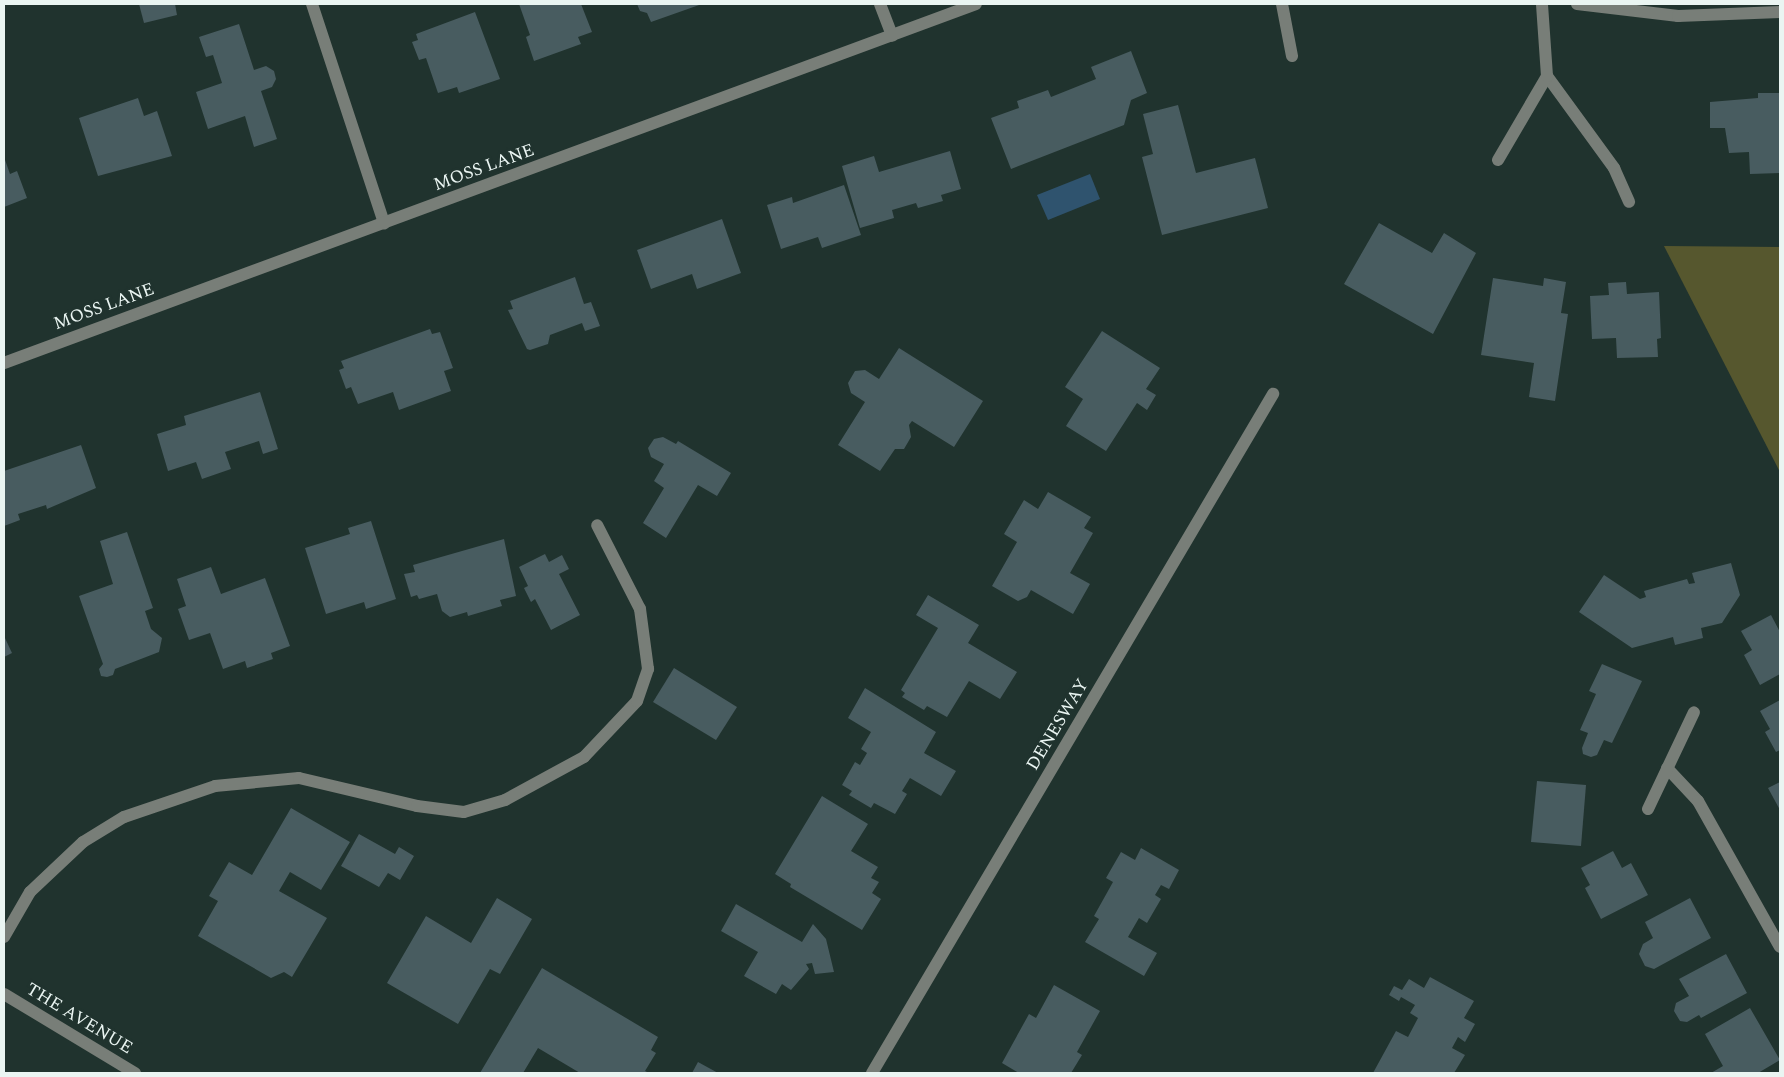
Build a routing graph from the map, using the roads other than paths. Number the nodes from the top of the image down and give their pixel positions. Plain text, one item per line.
1 (312, 4) edge
2 (880, 4) edge
3 (976, 4) edge
4 (1282, 4) edge
5 (1542, 4) edge
6 (1577, 4) edge
7 (1741, 8) edge
8 (1780, 12) edge
9 (892, 36) junction
10 (1292, 56) dead end
11 (1547, 76) junction
12 (1498, 160) dead end
13 (1629, 202) dead end
14 (384, 223) junction
15 (4, 363) edge
16 (1273, 394) dead end
17 (597, 525) dead end
18 (1694, 712) dead end
19 (1667, 768) junction
20 (1648, 809) dead end
21 (4, 937) edge
22 (1780, 947) edge
23 (4, 994) edge
24 (135, 1073) edge
25 (872, 1073) edge

1 - 14 street
2 - 9 street
3 - 9 street, MOSS LANE
4 - 10 street
5 - 11 street
6 - 7 street
7 - 8 street
9 - 14 street, MOSS LANE
11 - 12 street
11 - 13 street
14 - 15 street, MOSS LANE
16 - 25 street, DENESWAY
17 - 21 street
18 - 19 street
19 - 20 street
19 - 22 street
23 - 24 street, THE AVENUE

